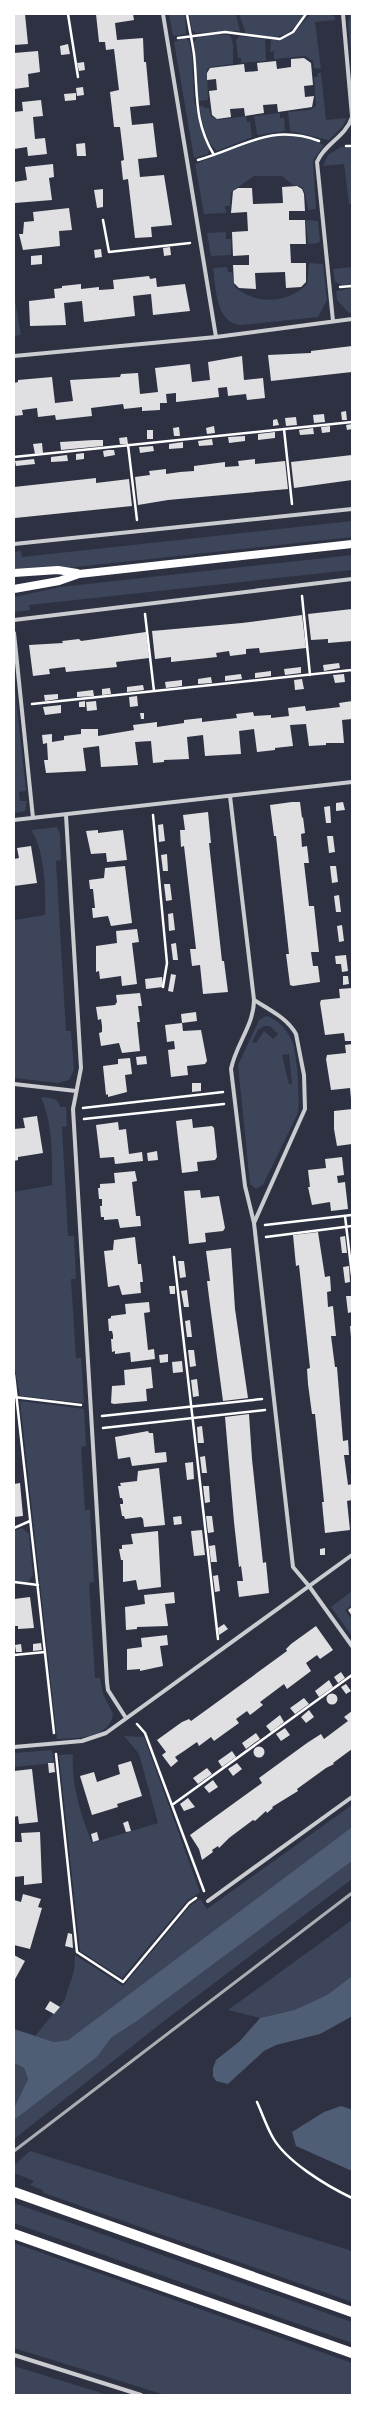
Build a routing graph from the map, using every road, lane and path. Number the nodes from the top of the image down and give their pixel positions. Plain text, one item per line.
1 (68, 14) edge
2 (164, 14) edge
3 (187, 14) edge
4 (306, 14) edge
5 (342, 14) edge
6 (190, 36) junction
7 (168, 39) junction
8 (78, 77) dead end
9 (352, 117) edge
10 (330, 145) junction
11 (352, 146) edge
12 (214, 155) junction
13 (188, 163) junction
14 (102, 220) dead end
15 (201, 242) junction
16 (352, 319) edge
17 (334, 321) junction
18 (216, 337) junction
19 (14, 356) edge
20 (352, 422) edge
21 (284, 429) junction
22 (128, 445) junction
23 (14, 457) edge
24 (352, 509) edge
25 (293, 515) junction
26 (138, 531) junction
27 (14, 544) edge
28 (352, 544) edge
29 (14, 573) edge
30 (79, 574) junction
31 (352, 580) edge
32 (301, 585) junction
33 (14, 589) edge
34 (144, 604) junction
35 (14, 620) edge
36 (14, 633) edge
37 (352, 670) edge
38 (310, 675) junction
39 (154, 691) junction
40 (22, 705) junction
41 (352, 782) edge
42 (230, 796) junction
43 (152, 805) junction
44 (66, 814) junction
45 (33, 818) junction
46 (14, 820) edge
47 (163, 988) dead end
48 (254, 1000) junction
49 (14, 1084) edge
50 (76, 1091) junction
51 (234, 1091) junction
52 (235, 1102) junction
53 (73, 1109) junction
54 (74, 1120) junction
55 (352, 1215) edge
56 (345, 1216) junction
57 (254, 1224) junction
58 (352, 1226) edge
59 (346, 1227) junction
60 (256, 1238) junction
61 (174, 1256) dead end
62 (352, 1275) edge
63 (14, 1375) edge
64 (16, 1397) edge
65 (273, 1398) junction
66 (191, 1406) junction
67 (91, 1407) junction
68 (274, 1409) junction
69 (92, 1417) junction
70 (192, 1418) junction
71 (93, 1429) junction
72 (30, 1521) junction
73 (14, 1528) edge
74 (352, 1555) edge
75 (14, 1582) edge
76 (38, 1585) junction
77 (309, 1586) junction
78 (352, 1646) edge
79 (219, 1651) junction
80 (45, 1652) junction
81 (14, 1655) edge
82 (352, 1675) edge
83 (126, 1718) junction
84 (55, 1744) junction
85 (14, 1747) edge
86 (352, 1797) edge
87 (172, 1805) junction
88 (205, 1892) junction
89 (208, 1901) joint
90 (258, 2102) dead end
91 (15, 2192) edge
92 (352, 2198) edge
93 (14, 2234) edge
94 (352, 2312) edge
95 (352, 2353) edge
96 (14, 2355) edge
97 (141, 2395) edge

1 - 8 path
2 - 7 street
3 - 6 path
4 - 6 path
5 - 9 street
6 - 7 path
6 - 12 path
7 - 13 street
9 - 10 street
10 - 11 path
10 - 12 path
10 - 17 street
12 - 13 path
13 - 15 street
14 - 15 path
15 - 18 street
16 - 17 street
17 - 18 street
18 - 19 street
20 - 21 path
21 - 22 path
21 - 25 path
22 - 23 path
22 - 26 path
24 - 25 street
25 - 26 street
26 - 27 street
28 - 30 main road
29 - 30 main road
30 - 33 main road
31 - 32 street
32 - 34 street
32 - 38 path
34 - 35 street
34 - 39 path
36 - 40 street
37 - 38 path
38 - 39 path
39 - 40 path
40 - 45 street
41 - 42 street
42 - 43 street
42 - 48 street
43 - 44 street
43 - 47 path
44 - 45 street
44 - 50 street
45 - 46 street
48 - 51 street
48 - 57 street
49 - 50 street
50 - 53 street
51 - 52 street
51 - 53 path
52 - 54 path
52 - 57 street
53 - 54 street
54 - 67 street
55 - 56 path
56 - 57 path
56 - 59 path
57 - 60 street
58 - 59 path
59 - 60 path
59 - 62 path
60 - 65 street
61 - 66 path
63 - 64 path
64 - 67 path
64 - 72 path
65 - 66 path
65 - 68 street
66 - 69 path
66 - 70 path
67 - 69 street
68 - 70 path
68 - 77 street
69 - 71 street
70 - 71 path
70 - 79 path
71 - 83 street
72 - 73 path
72 - 76 path
74 - 77 street
75 - 76 path
76 - 80 path
77 - 78 street
77 - 79 street
79 - 83 street
80 - 81 path
80 - 84 path
82 - 87 path
83 - 84 street
83 - 87 path
84 - 85 street
84 - 88 path
86 - 89 street
87 - 88 path
88 - 89 path
90 - 92 path
91 - 94 main road
93 - 95 main road
96 - 97 street

